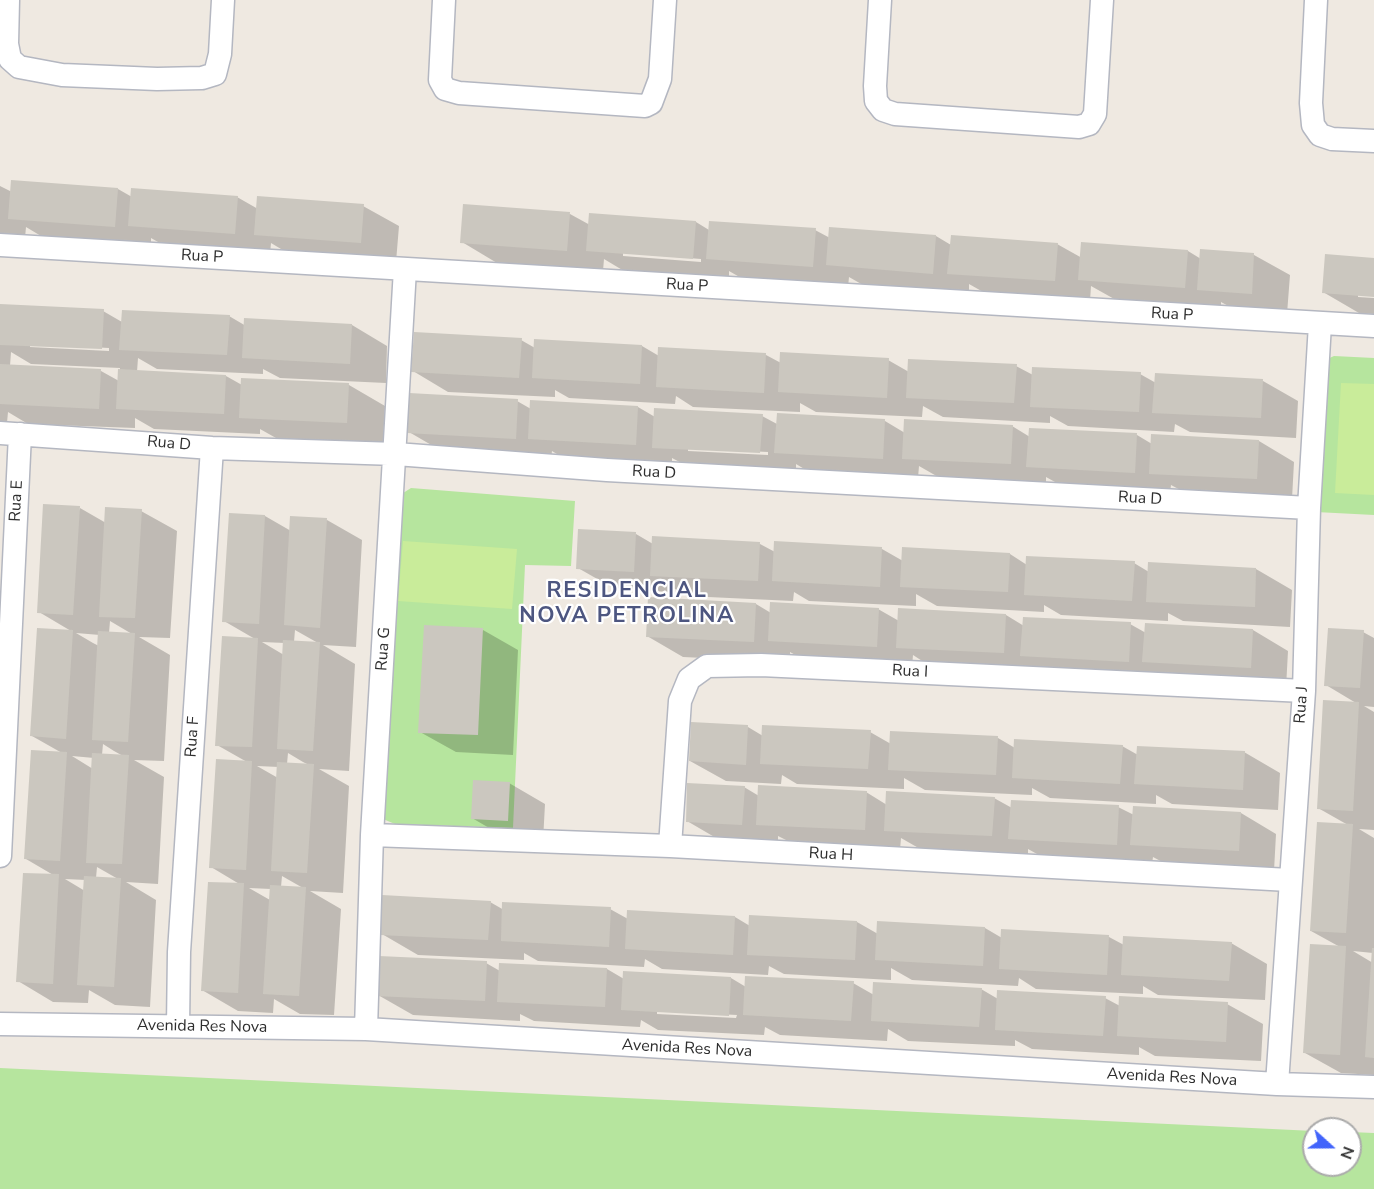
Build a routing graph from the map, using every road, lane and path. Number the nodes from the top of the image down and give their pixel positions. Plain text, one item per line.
1 (8, 0) edge
2 (223, 0) edge
3 (444, 0) edge
4 (665, 0) edge
5 (880, 0) edge
6 (1102, 0) edge
7 (1316, 0) edge
8 (1374, 141) edge
9 (0, 245) edge
10 (405, 269) junction
11 (1320, 324) junction
12 (1374, 326) edge
13 (10, 433) edge
14 (212, 448) junction
15 (396, 454) junction
16 (1309, 508) junction
17 (1304, 691) junction
18 (372, 835) junction
19 (670, 846) junction
20 (0, 856) edge
21 (1289, 880) junction
22 (0, 1024) edge
23 (178, 1026) junction
24 (366, 1029) junction
25 (1277, 1084) junction
26 (1374, 1087) edge

1 - 2 street
3 - 4 street
5 - 6 street
7 - 8 street
9 - 10 street, Rua P
10 - 11 street, Rua P
10 - 15 street, Rua G
11 - 12 street, Rua P
11 - 16 street, Rua J
13 - 14 street, Rua D
13 - 20 street, Rua E
14 - 15 street, Rua D
14 - 23 street, Rua F
15 - 16 street, Rua D
15 - 18 street, Rua G
16 - 17 street, Rua J
17 - 19 street, Rua I
17 - 21 street, Rua J
18 - 19 street, Rua H
18 - 24 street, Rua G
19 - 21 street, Rua H
21 - 25 street, Rua J
22 - 23 street, Avenida Res Nova
23 - 24 street, Avenida Res Nova
24 - 25 street, Avenida Res Nova
25 - 26 street, Avenida Res Nova

